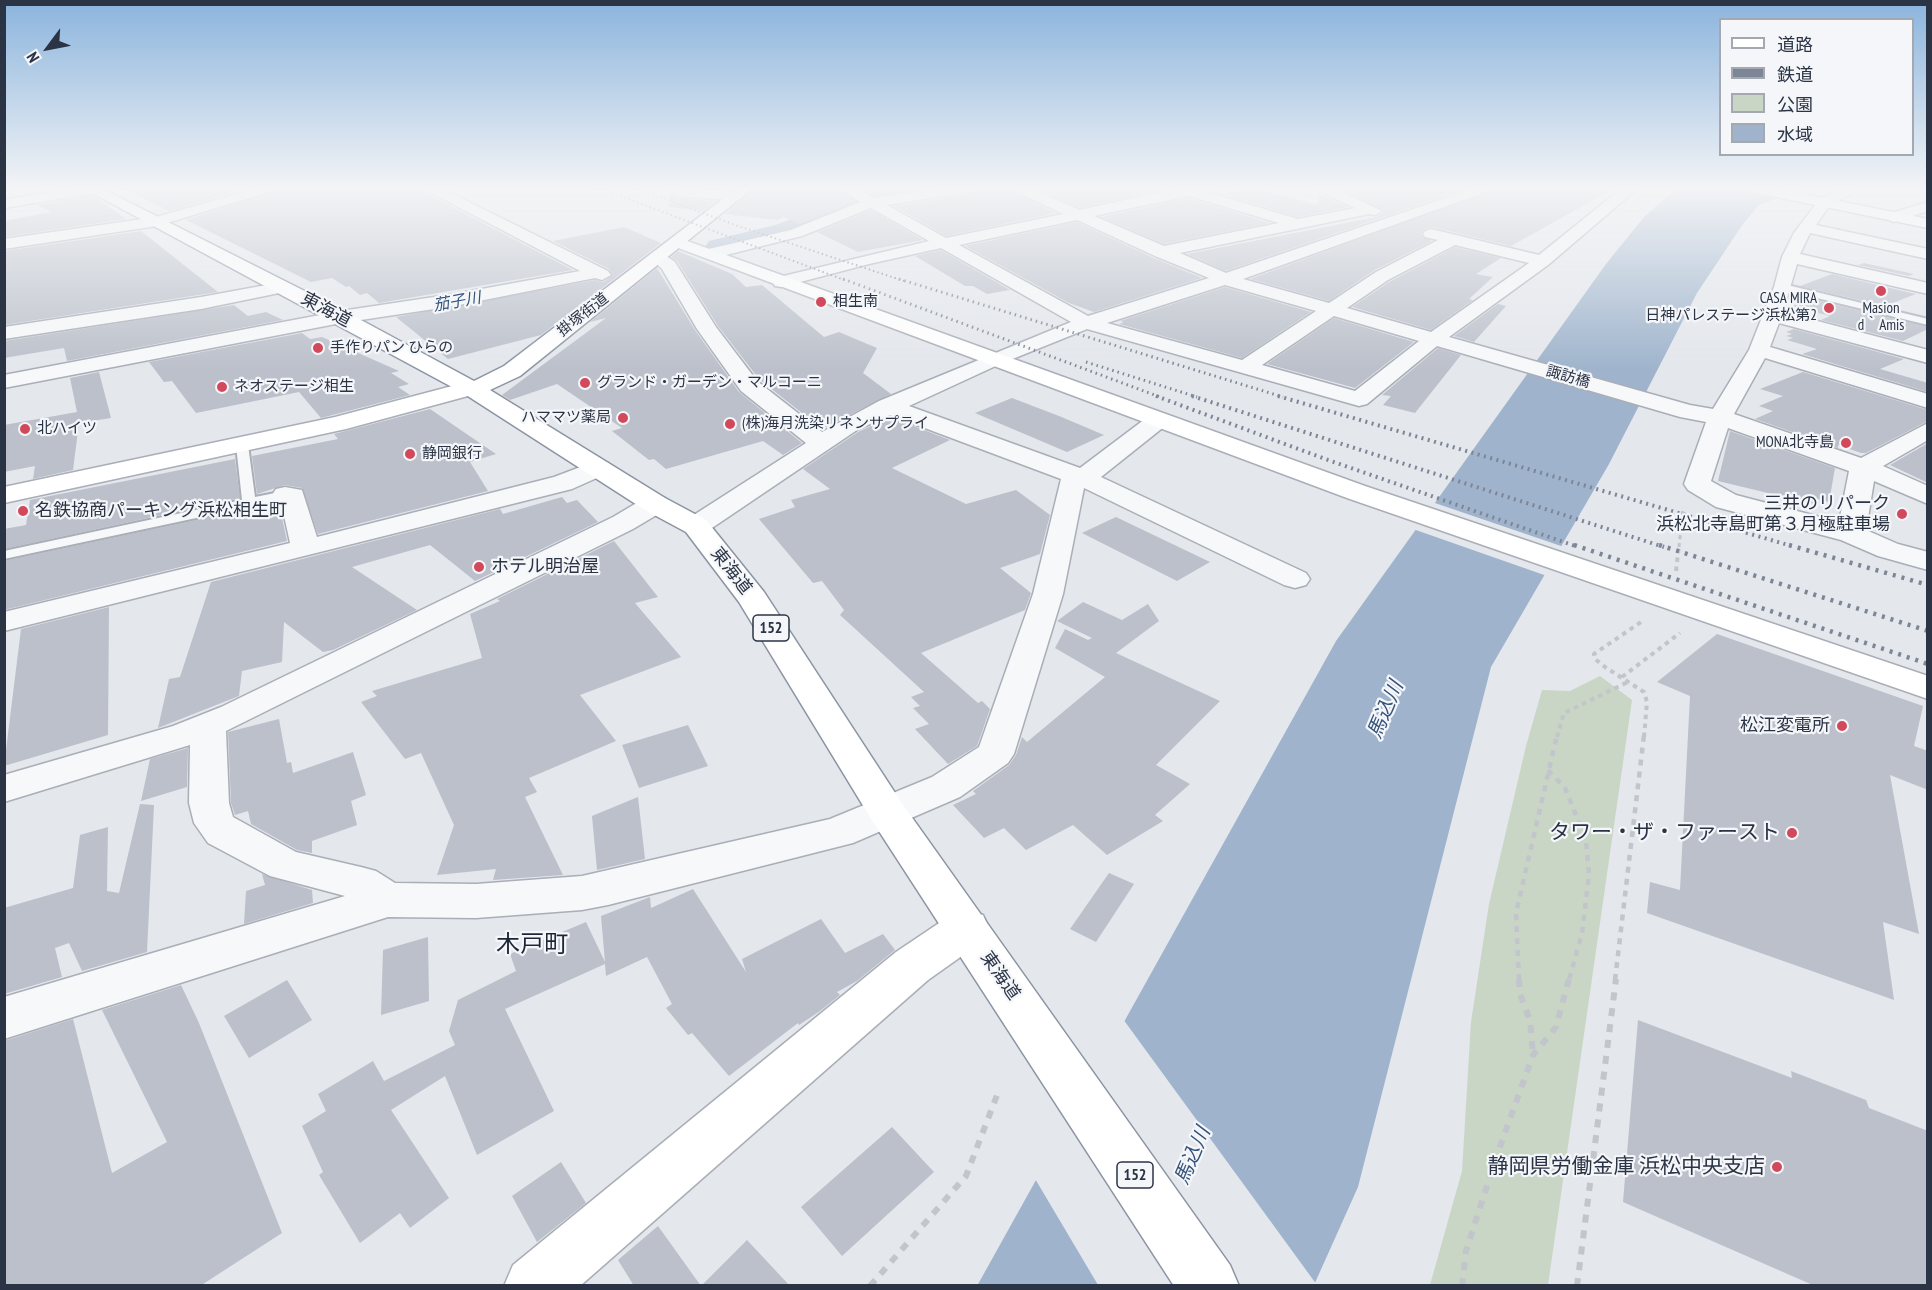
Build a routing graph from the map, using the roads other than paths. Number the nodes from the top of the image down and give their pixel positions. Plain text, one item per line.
1 (209, 248) edge
2 (547, 248) edge
3 (700, 248) edge
4 (918, 248) edge
5 (952, 248) edge
6 (1153, 248) edge
7 (1180, 248) edge
8 (1317, 248) edge
9 (1435, 248) edge
10 (1487, 248) edge
11 (1558, 248) edge
12 (1795, 248) edge
13 (1901, 248) edge
14 (695, 249) junction
15 (1161, 252) junction
16 (1928, 254) edge
17 (1790, 257) junction
18 (659, 259) junction
19 (1542, 261) junction
20 (595, 273) junction
21 (1225, 279) junction
22 (625, 281) junction
23 (781, 282) junction
24 (1783, 286) junction
25 (283, 287) junction
26 (1928, 289) edge
27 (1332, 310) junction
28 (1773, 315) junction
29 (347, 321) junction
30 (1928, 322) edge
31 (1086, 323) junction
32 (5, 334) edge
33 (1441, 341) junction
34 (1759, 350) junction
35 (1928, 357) edge
36 (993, 360) junction
37 (1245, 367) junction
38 (4, 382) edge
39 (471, 388) junction
40 (4, 397) edge
41 (1928, 401) edge
42 (887, 406) junction
43 (1720, 417) junction
44 (1157, 421) junction
45 (1928, 430) edge
46 (821, 443) junction
47 (242, 445) junction
48 (1863, 467) junction
49 (599, 468) junction
50 (1081, 477) junction
51 (4, 495) edge
52 (285, 495) joint
53 (1928, 496) edge
54 (249, 502) junction
55 (655, 504) junction
56 (696, 526) junction
57 (1851, 534) junction
58 (306, 548) junction
59 (4, 555) edge
60 (1928, 561) edge
61 (1295, 579) dead end
62 (4, 622) edge
63 (1928, 688) edge
64 (208, 726) junction
65 (4, 789) edge
66 (887, 812) junction
67 (388, 900) junction
68 (967, 928) junction
69 (4, 1018) edge
70 (534, 1286) edge
71 (1209, 1286) edge

1 - 25 main road, 東海道 / 152
2 - 20 street
3 - 14 street
4 - 23 street
5 - 31 street
6 - 15 street, 諏訪橋
7 - 15 street
8 - 21 street
9 - 27 street
10 - 19 street
11 - 19 street
12 - 17 street
13 - 16 street
14 - 18 main road, 掛塚街道
14 - 23 main road
15 - 21 street, 諏訪橋
17 - 24 street
17 - 26 street
18 - 22 main road, 掛塚街道
18 - 46 street
19 - 33 street
20 - 22 street
20 - 29 street
21 - 27 street, 諏訪橋
21 - 31 street
22 - 39 main road, 掛塚街道
23 - 36 main road
24 - 28 street
24 - 30 lane
25 - 29 main road, 東海道 / 152
25 - 32 street
27 - 33 street, 諏訪橋
27 - 37 street
28 - 34 street
28 - 35 street
29 - 38 street
29 - 39 main road, 東海道 / 152
29 - 40 street
31 - 36 street
31 - 37 street
33 - 37 street
33 - 43 street, 諏訪橋
34 - 41 street
34 - 43 street
36 - 42 street
36 - 44 main road
39 - 47 main road, 掛塚街道
39 - 49 main road, 東海道 / 152
42 - 46 street
42 - 50 street
43 - 48 street, 諏訪橋
43 - 57 street
44 - 50 street
44 - 63 main road
45 - 48 street
46 - 56 street
47 - 51 main road, 掛塚街道
47 - 54 lane
48 - 53 street, 諏訪橋
48 - 57 street
49 - 55 main road, 東海道 / 152
49 - 58 street
50 - 61 street
50 - 66 street
52 - 54 lane
52 - 58 street
54 - 59 lane
55 - 56 main road, 東海道 / 152
55 - 64 street
56 - 66 main road, 東海道 / 152
57 - 60 street
58 - 62 street
64 - 65 street
64 - 67 street
66 - 67 street
66 - 68 main road, 東海道 / 152
67 - 69 street
68 - 70 main road
68 - 71 main road, 東海道 / 152

